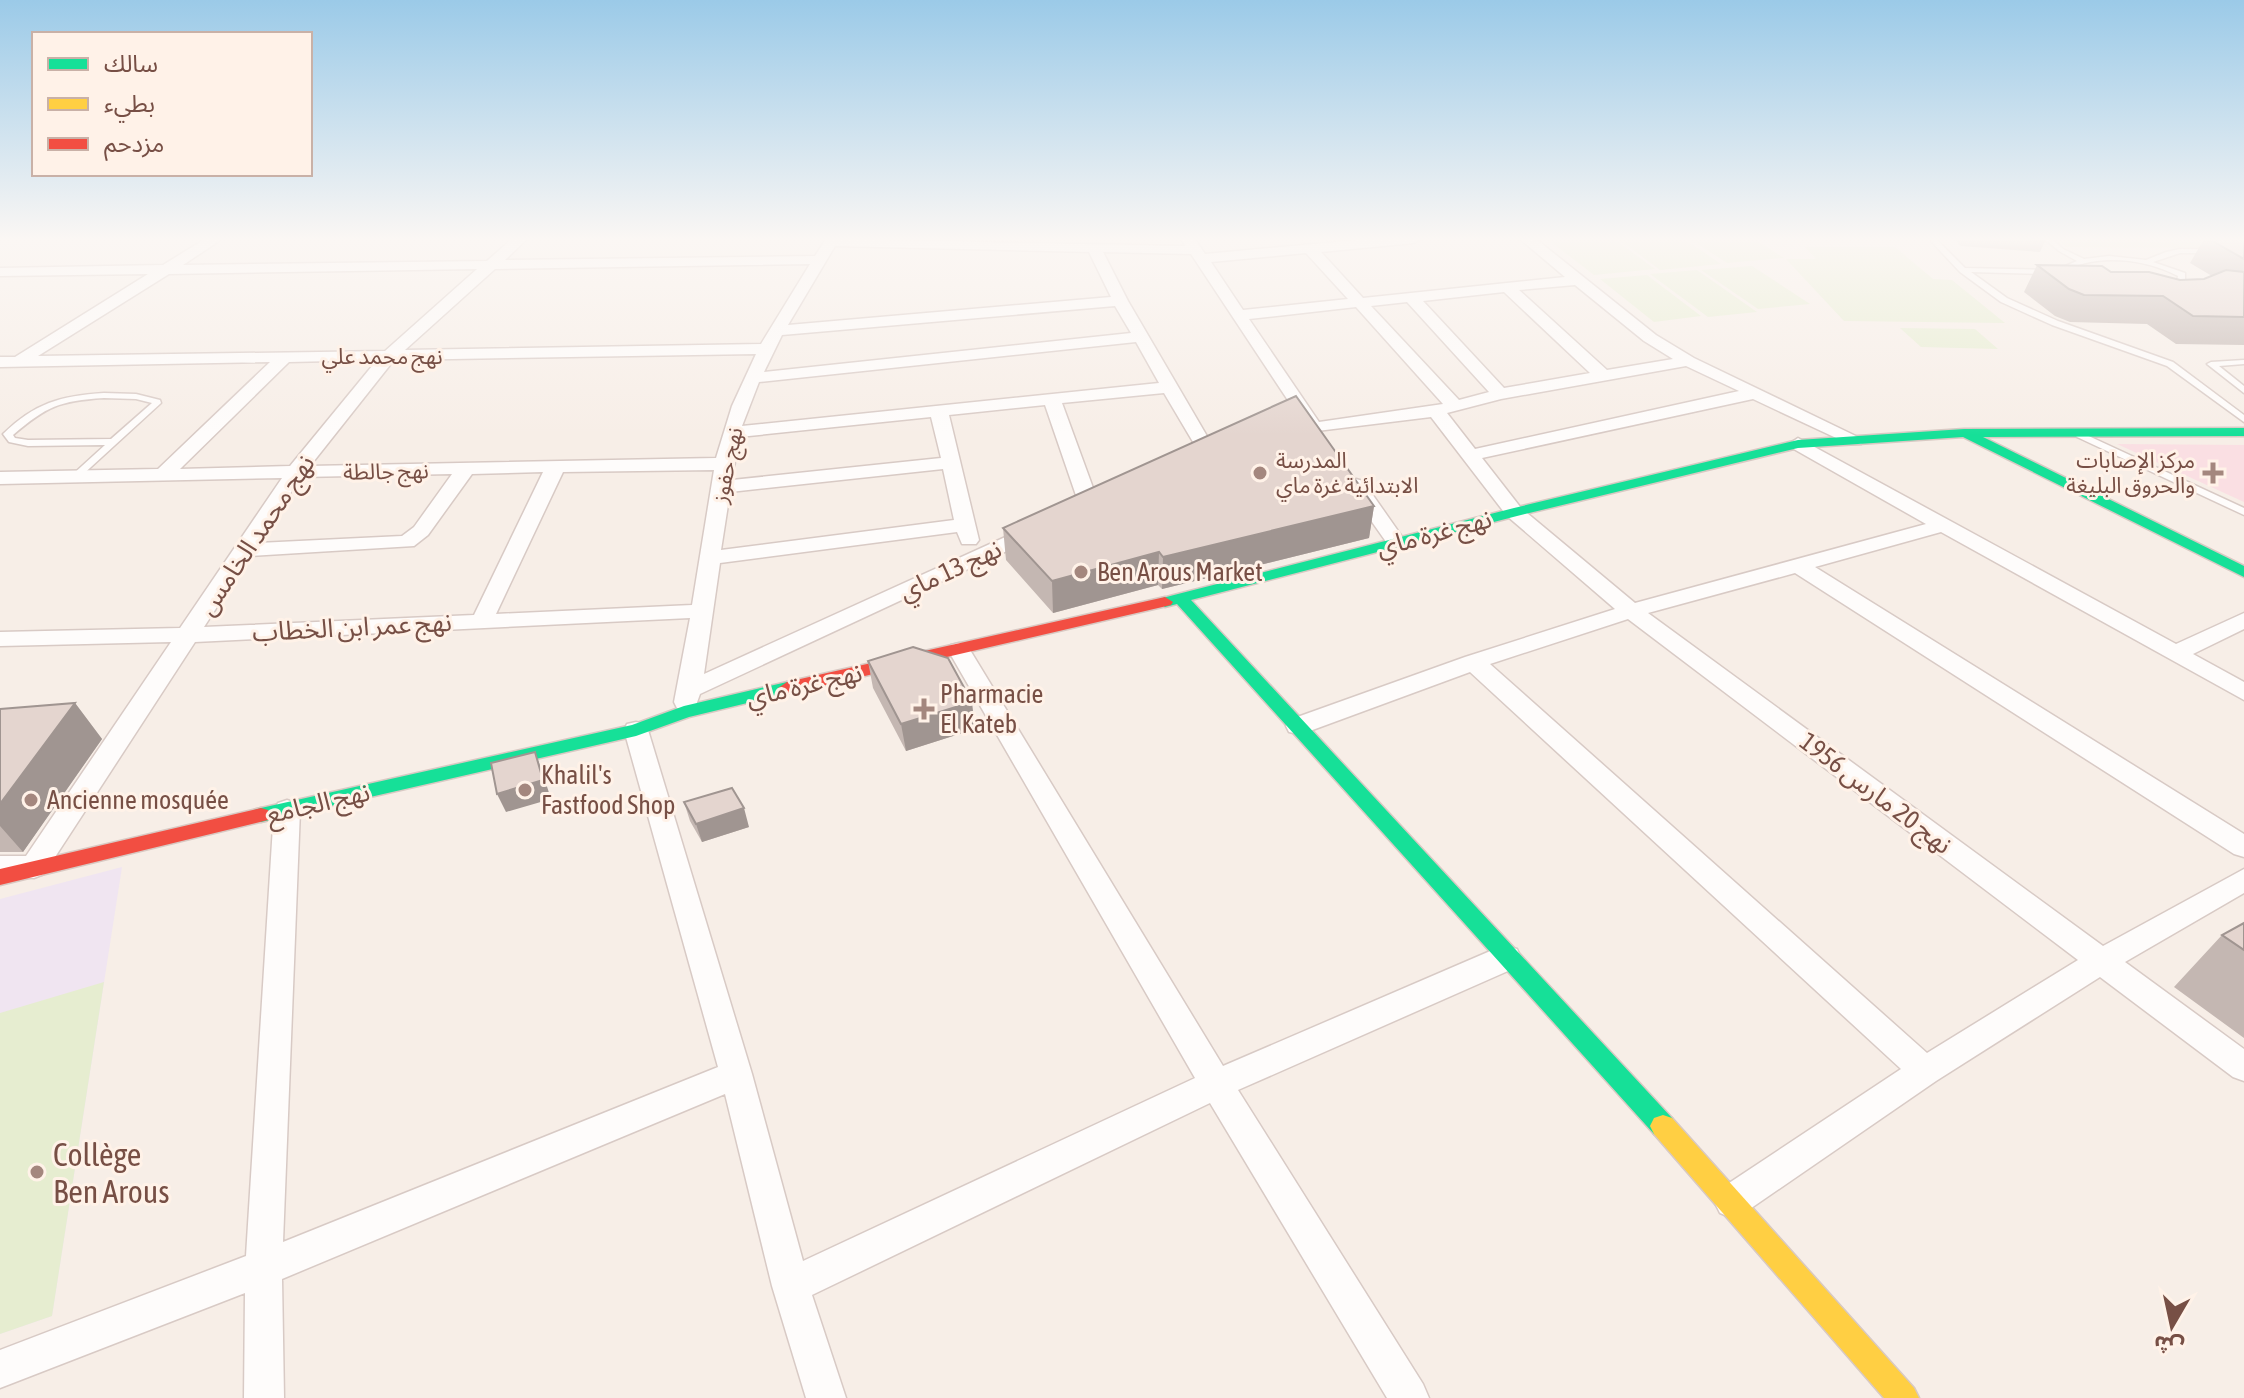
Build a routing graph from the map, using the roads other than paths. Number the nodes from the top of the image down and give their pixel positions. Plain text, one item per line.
1 (111, 304) edge
2 (446, 304) edge
3 (792, 304) edge
4 (1083, 304) edge
5 (1122, 304) edge
6 (1232, 304) edge
7 (1338, 304) edge
8 (1361, 304) edge
9 (1418, 304) edge
10 (1526, 304) edge
11 (1606, 304) edge
12 (2014, 304) edge
13 (1239, 315) junction
14 (775, 331) junction
15 (1142, 337) junction
16 (764, 349) junction
17 (390, 355) junction
18 (286, 356) junction
19 (19, 361) junction
20 (1688, 361) junction
21 (0, 362) edge
22 (2244, 362) edge
23 (0, 376) edge
24 (1603, 376) junction
25 (752, 378) junction
26 (1169, 387) junction
27 (2244, 390) edge
28 (1755, 393) junction
29 (1500, 394) junction
30 (1052, 400) junction
31 (1445, 408) junction
32 (939, 411) junction
33 (2244, 419) edge
34 (2070, 430) junction
35 (732, 432) junction
36 (2244, 432) edge
37 (1964, 433) junction
38 (1855, 440) junction
39 (114, 442) junction
40 (1202, 443) edge
41 (1798, 444) junction
42 (1472, 455) junction
43 (952, 462) junction
44 (723, 463) junction
45 (1342, 466) edge
46 (555, 468) junction
47 (465, 470) junction
48 (295, 472) junction
49 (164, 474) junction
50 (76, 476) junction
51 (0, 478) edge
52 (721, 487) junction
53 (1089, 507) edge
54 (1514, 512) junction
55 (2244, 512) edge
56 (965, 525) junction
57 (1046, 526) edge
58 (1941, 526) junction
59 (1396, 542) junction
60 (243, 550) junction
61 (708, 558) junction
62 (973, 558) junction
63 (1799, 566) junction
64 (2244, 572) edge
65 (1180, 598) junction
66 (704, 611) junction
67 (1631, 611) junction
68 (2244, 620) edge
69 (482, 621) junction
70 (187, 635) junction
71 (0, 639) edge
72 (959, 650) junction
73 (2175, 654) junction
74 (1473, 662) junction
75 (689, 690) junction
76 (2244, 692) edge
77 (684, 712) junction
78 (1298, 726) junction
79 (636, 730) junction
80 (287, 810) junction
81 (2244, 847) edge
82 (0, 866) edge
83 (34, 867) junction
84 (0, 877) edge
85 (2244, 880) edge
86 (1506, 958) junction
87 (2101, 961) junction
88 (2244, 1067) edge
89 (1925, 1071) junction
90 (736, 1074) junction
91 (1216, 1084) junction
92 (1732, 1201) junction
93 (263, 1268) junction
94 (791, 1286) junction
95 (0, 1369) edge
96 (264, 1398) edge
97 (826, 1398) edge
98 (1409, 1398) edge
99 (1904, 1398) edge

1 - 19 street
2 - 17 street, نهج محمد الخامس
3 - 14 street, نهج حفوز
4 - 14 street
5 - 15 street
6 - 13 street
7 - 13 street
8 - 31 street, نهج 20 مارس 1956
9 - 29 street
10 - 24 street
11 - 20 street
12 - 33 lane
13 - 31 street
14 - 16 street, نهج حفوز
15 - 25 street
15 - 26 street
16 - 17 street, نهج محمد علي
16 - 25 street, نهج حفوز
17 - 18 street, نهج محمد علي
17 - 48 street, نهج محمد الخامس
18 - 19 street, نهج محمد علي
18 - 49 street
19 - 21 street, نهج محمد علي
19 - 23 street
20 - 24 street
20 - 28 street
22 - 27 lane
24 - 29 street
25 - 35 street, نهج حفوز
26 - 30 street
26 - 40 street
28 - 38 street
28 - 42 street
29 - 31 street
30 - 32 street
30 - 53 street
31 - 42 street, نهج 20 مارس 1956
32 - 35 street
32 - 43 street
34 - 36 street, نهج غرة ماي
34 - 37 street, نهج غرة ماي
34 - 55 lane
35 - 44 street, نهج حفوز
37 - 38 street, نهج غرة ماي
37 - 64 street
38 - 41 street, نهج غرة ماي
39 - 39 lane
39 - 50 lane
41 - 54 street, نهج غرة ماي
41 - 58 street
42 - 54 street, نهج 20 مارس 1956
43 - 52 street
43 - 56 street
44 - 46 street, نهج جالطة
44 - 52 street, نهج حفوز
45 - 59 street
46 - 47 street, نهج جالطة
46 - 69 street
47 - 48 street, نهج جالطة
47 - 60 street
48 - 49 street, نهج جالطة
48 - 60 street, نهج محمد الخامس
49 - 50 street, نهج جالطة
50 - 51 street, نهج جالطة
52 - 61 street, نهج حفوز
54 - 59 street, نهج غرة ماي
54 - 67 street, نهج 20 مارس 1956
56 - 61 street
56 - 62 street
57 - 62 street, نهج 13 ماي
58 - 63 street
58 - 73 street
59 - 65 street, نهج غرة ماي
60 - 70 street, نهج محمد الخامس
61 - 66 street, نهج حفوز
62 - 75 street, نهج 13 ماي
63 - 67 street
63 - 81 street
65 - 72 street, نهج غرة ماي
65 - 78 street
66 - 69 street, نهج عمر ابن الخطاب
66 - 75 street, نهج حفوز
67 - 74 street
67 - 87 street, نهج 20 مارس 1956
68 - 73 street
69 - 70 street, نهج عمر ابن الخطاب
70 - 71 street, نهج عمر ابن الخطاب
70 - 83 street, نهج محمد الخامس
72 - 77 street, نهج غرة ماي
72 - 91 street
73 - 76 street
74 - 78 street
74 - 89 street
75 - 77 street, نهج حفوز
77 - 79 street, نهج غرة ماي
78 - 86 street
79 - 80 street, نهج الجامع
79 - 90 street
80 - 83 street, نهج الجامع
80 - 93 street
82 - 83 street
83 - 84 street, نهج الجامع
85 - 87 street
86 - 91 street
86 - 92 street
87 - 88 street, نهج 20 مارس 1956
87 - 89 street
89 - 92 street
90 - 93 street
90 - 94 street
91 - 94 street
91 - 98 street
92 - 99 street
93 - 95 street
93 - 96 street
94 - 97 street

